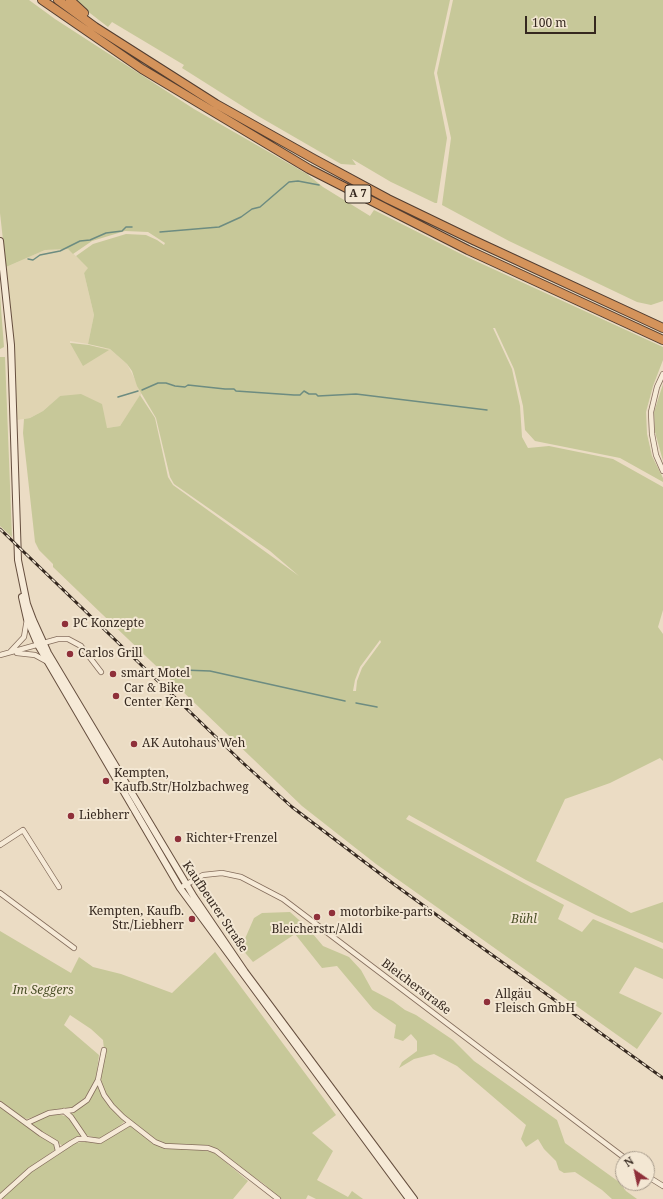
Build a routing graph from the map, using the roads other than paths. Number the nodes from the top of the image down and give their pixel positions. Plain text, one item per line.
1 (42, 0) edge
2 (58, 0) edge
3 (70, 0) edge
4 (95, 27) junction
5 (0, 241) edge
6 (663, 328) edge
7 (663, 340) edge
8 (663, 374) edge
9 (663, 471) edge
10 (18, 560) junction
11 (27, 619) junction
12 (40, 644) junction
13 (9, 653) junction
14 (0, 655) edge
15 (46, 661) junction
16 (101, 672) dead end
17 (0, 844) edge
18 (182, 886) junction
19 (59, 887) dead end
20 (0, 893) edge
21 (74, 948) dead end
22 (104, 1050) dead end
23 (98, 1080) junction
24 (0, 1104) edge
25 (64, 1111) junction
26 (26, 1123) junction
27 (130, 1123) junction
28 (86, 1139) junction
29 (58, 1151) junction
30 (615, 1151) edge
31 (0, 1197) edge
32 (278, 1199) edge
33 (409, 1199) edge
34 (414, 1199) edge

1 - 7 highway, A 7
2 - 4 highway, A 7
3 - 4 highway
4 - 6 highway, A 7
5 - 10 main road, Kaufbeurer Straße
8 - 9 street
10 - 11 main road, Kaufbeurer Straße
10 - 12 main road, Kaufbeurer Straße
11 - 12 main road, Kaufbeurer Straße
11 - 13 street
12 - 13 street
12 - 15 main road, Kaufbeurer Straße
12 - 16 street
12 - 18 main road, Kaufbeurer Straße
13 - 14 street
13 - 15 street
15 - 18 main road, Kaufbeurer Straße
17 - 19 street
18 - 30 street, Bleicherstraße
18 - 33 main road, Kaufbeurer Straße
18 - 34 main road, Kaufbeurer Straße
20 - 21 street
22 - 23 street
23 - 25 street
23 - 27 street
24 - 26 street
25 - 26 street
25 - 28 street
26 - 29 street
27 - 28 street
27 - 32 street
28 - 29 street
29 - 31 street

